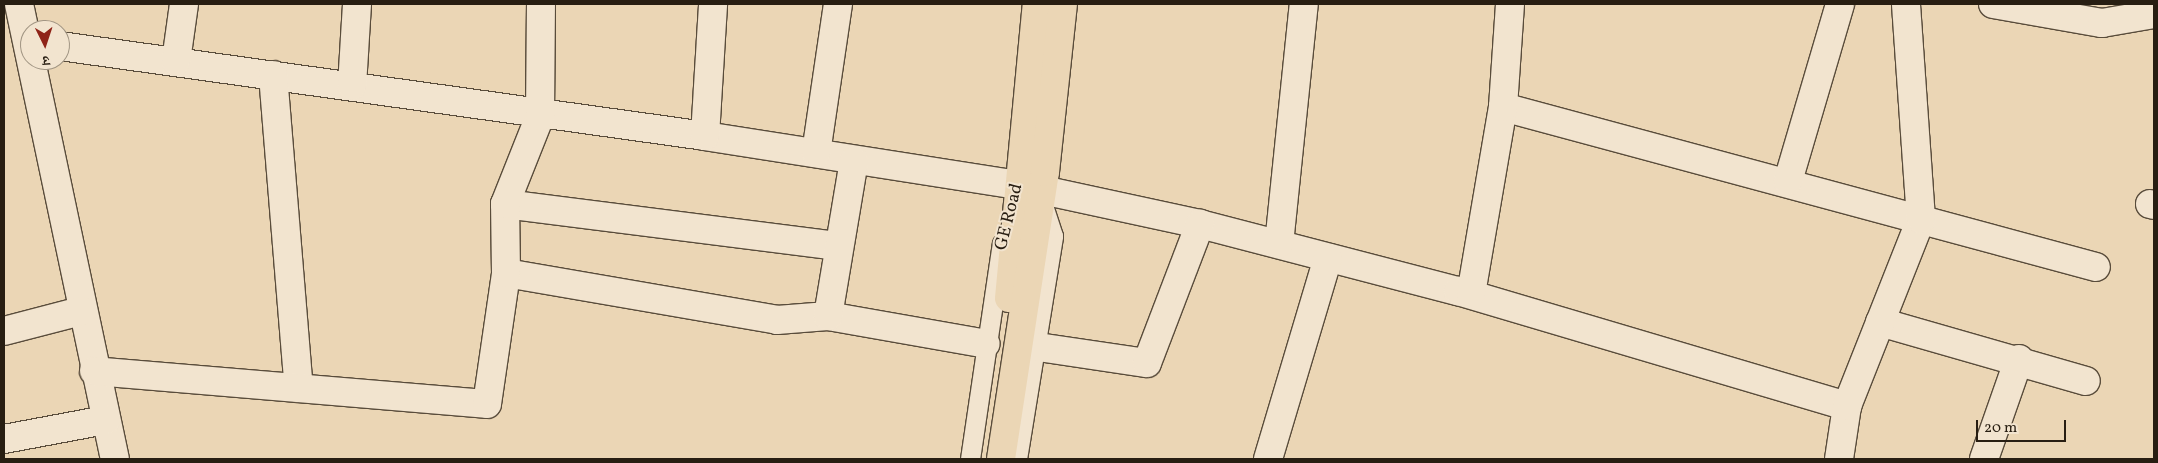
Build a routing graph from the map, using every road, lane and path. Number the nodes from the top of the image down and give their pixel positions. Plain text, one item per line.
1 (19, 4) edge
2 (184, 4) edge
3 (357, 4) edge
4 (541, 4) edge
5 (713, 4) edge
6 (838, 4) edge
7 (1037, 4) edge
8 (1063, 4) edge
9 (1304, 4) edge
10 (1510, 4) edge
11 (1840, 4) edge
12 (1906, 4) edge
13 (1993, 4) edge
14 (2154, 14) edge
15 (19, 44) edge
16 (70, 47) edge
17 (176, 61) junction
18 (273, 75) junction
19 (352, 86) junction
20 (1503, 107) junction
21 (540, 116) junction
22 (705, 136) junction
23 (816, 153) junction
24 (854, 161) junction
25 (1788, 181) junction
26 (1034, 191) junction
27 (505, 204) junction
28 (1922, 219) junction
29 (1200, 224) junction
30 (1279, 244) junction
31 (838, 246) junction
32 (1328, 258) junction
33 (2096, 267) dead end
34 (506, 273) junction
35 (1471, 294) junction
36 (81, 311) junction
37 (828, 316) junction
38 (1880, 322) junction
39 (4, 331) edge
40 (986, 344) junction
41 (1038, 347) junction
42 (2019, 359) junction
43 (94, 371) junction
44 (2086, 381) dead end
45 (299, 388) junction
46 (1847, 406) junction
47 (106, 420) junction
48 (4, 439) edge
49 (4, 452) edge
50 (5, 459) edge
51 (115, 459) edge
52 (970, 459) edge
53 (985, 459) edge
54 (1001, 459) edge
55 (1017, 459) edge
56 (1268, 459) edge
57 (1839, 459) edge
58 (1984, 459) edge

1 - 15 street
2 - 17 street
3 - 19 street
4 - 21 street
5 - 22 street
6 - 23 street
7 - 26 main road, GE Road
8 - 26 main road, GE Road
9 - 30 street
10 - 20 street
11 - 25 street
12 - 28 street
13 - 14 street
15 - 36 street
16 - 17 street
17 - 18 street
18 - 19 street
18 - 45 street
19 - 21 street
20 - 25 street
20 - 35 street
21 - 22 street
21 - 27 street
22 - 23 street
23 - 24 street
24 - 26 street
24 - 31 street
25 - 28 street
26 - 29 street
26 - 40 lane, GE Road
26 - 41 lane, GE Road
26 - 53 main road
26 - 54 main road
27 - 31 street
27 - 34 street
28 - 33 street
28 - 38 street
29 - 30 street
29 - 41 street
30 - 32 street
31 - 37 street
32 - 35 street
32 - 56 street
34 - 37 street
34 - 45 street
35 - 46 street
36 - 39 street
36 - 43 street
37 - 40 street
38 - 42 street
38 - 46 street
40 - 52 lane, GE Road
41 - 55 lane, GE Road
42 - 44 street
42 - 58 street
43 - 45 street
43 - 47 street
46 - 57 street
47 - 48 street
47 - 51 street
49 - 50 street

